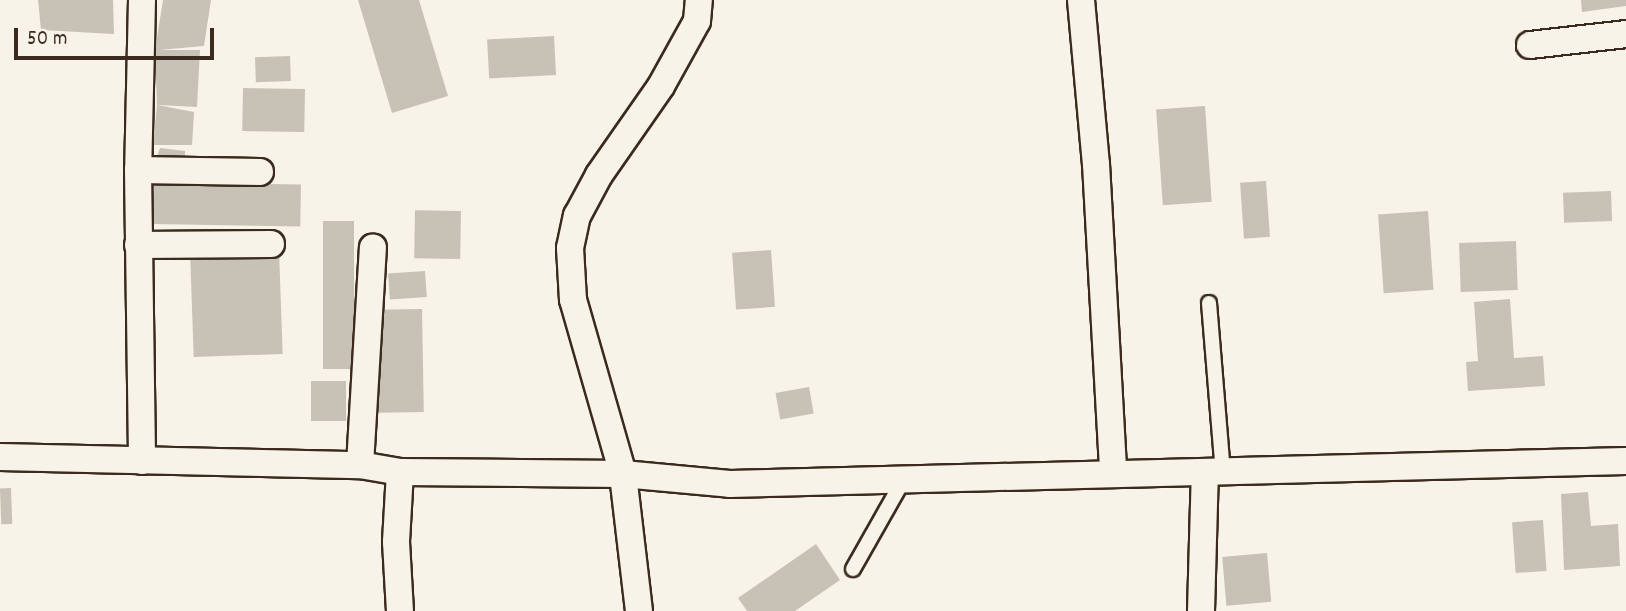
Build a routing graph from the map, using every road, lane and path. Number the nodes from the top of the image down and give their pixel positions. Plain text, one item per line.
1 (142, 0) edge
2 (699, 0) edge
3 (1081, 0) edge
4 (1626, 34) edge
5 (1530, 44) dead end
6 (138, 170) junction
7 (260, 172) dead end
8 (271, 244) dead end
9 (138, 245) junction
10 (373, 247) dead end
11 (1209, 303) dead end
12 (0, 457) edge
13 (142, 461) junction
14 (1626, 461) edge
15 (360, 466) junction
16 (400, 471) junction
17 (1113, 472) junction
18 (1214, 472) junction
19 (623, 474) junction
20 (904, 479) junction
21 (853, 569) dead end
22 (400, 611) edge
23 (639, 611) edge
24 (1202, 611) edge

1 - 6 street
2 - 19 street
3 - 17 street
4 - 5 street
6 - 7 street
6 - 9 street
8 - 9 street
9 - 13 street
10 - 15 street
11 - 18 lane
12 - 13 street
13 - 15 street
14 - 18 street
15 - 16 street
16 - 19 street
16 - 22 street
17 - 18 street
17 - 20 street
18 - 24 street
19 - 20 street
19 - 23 street
20 - 21 lane

